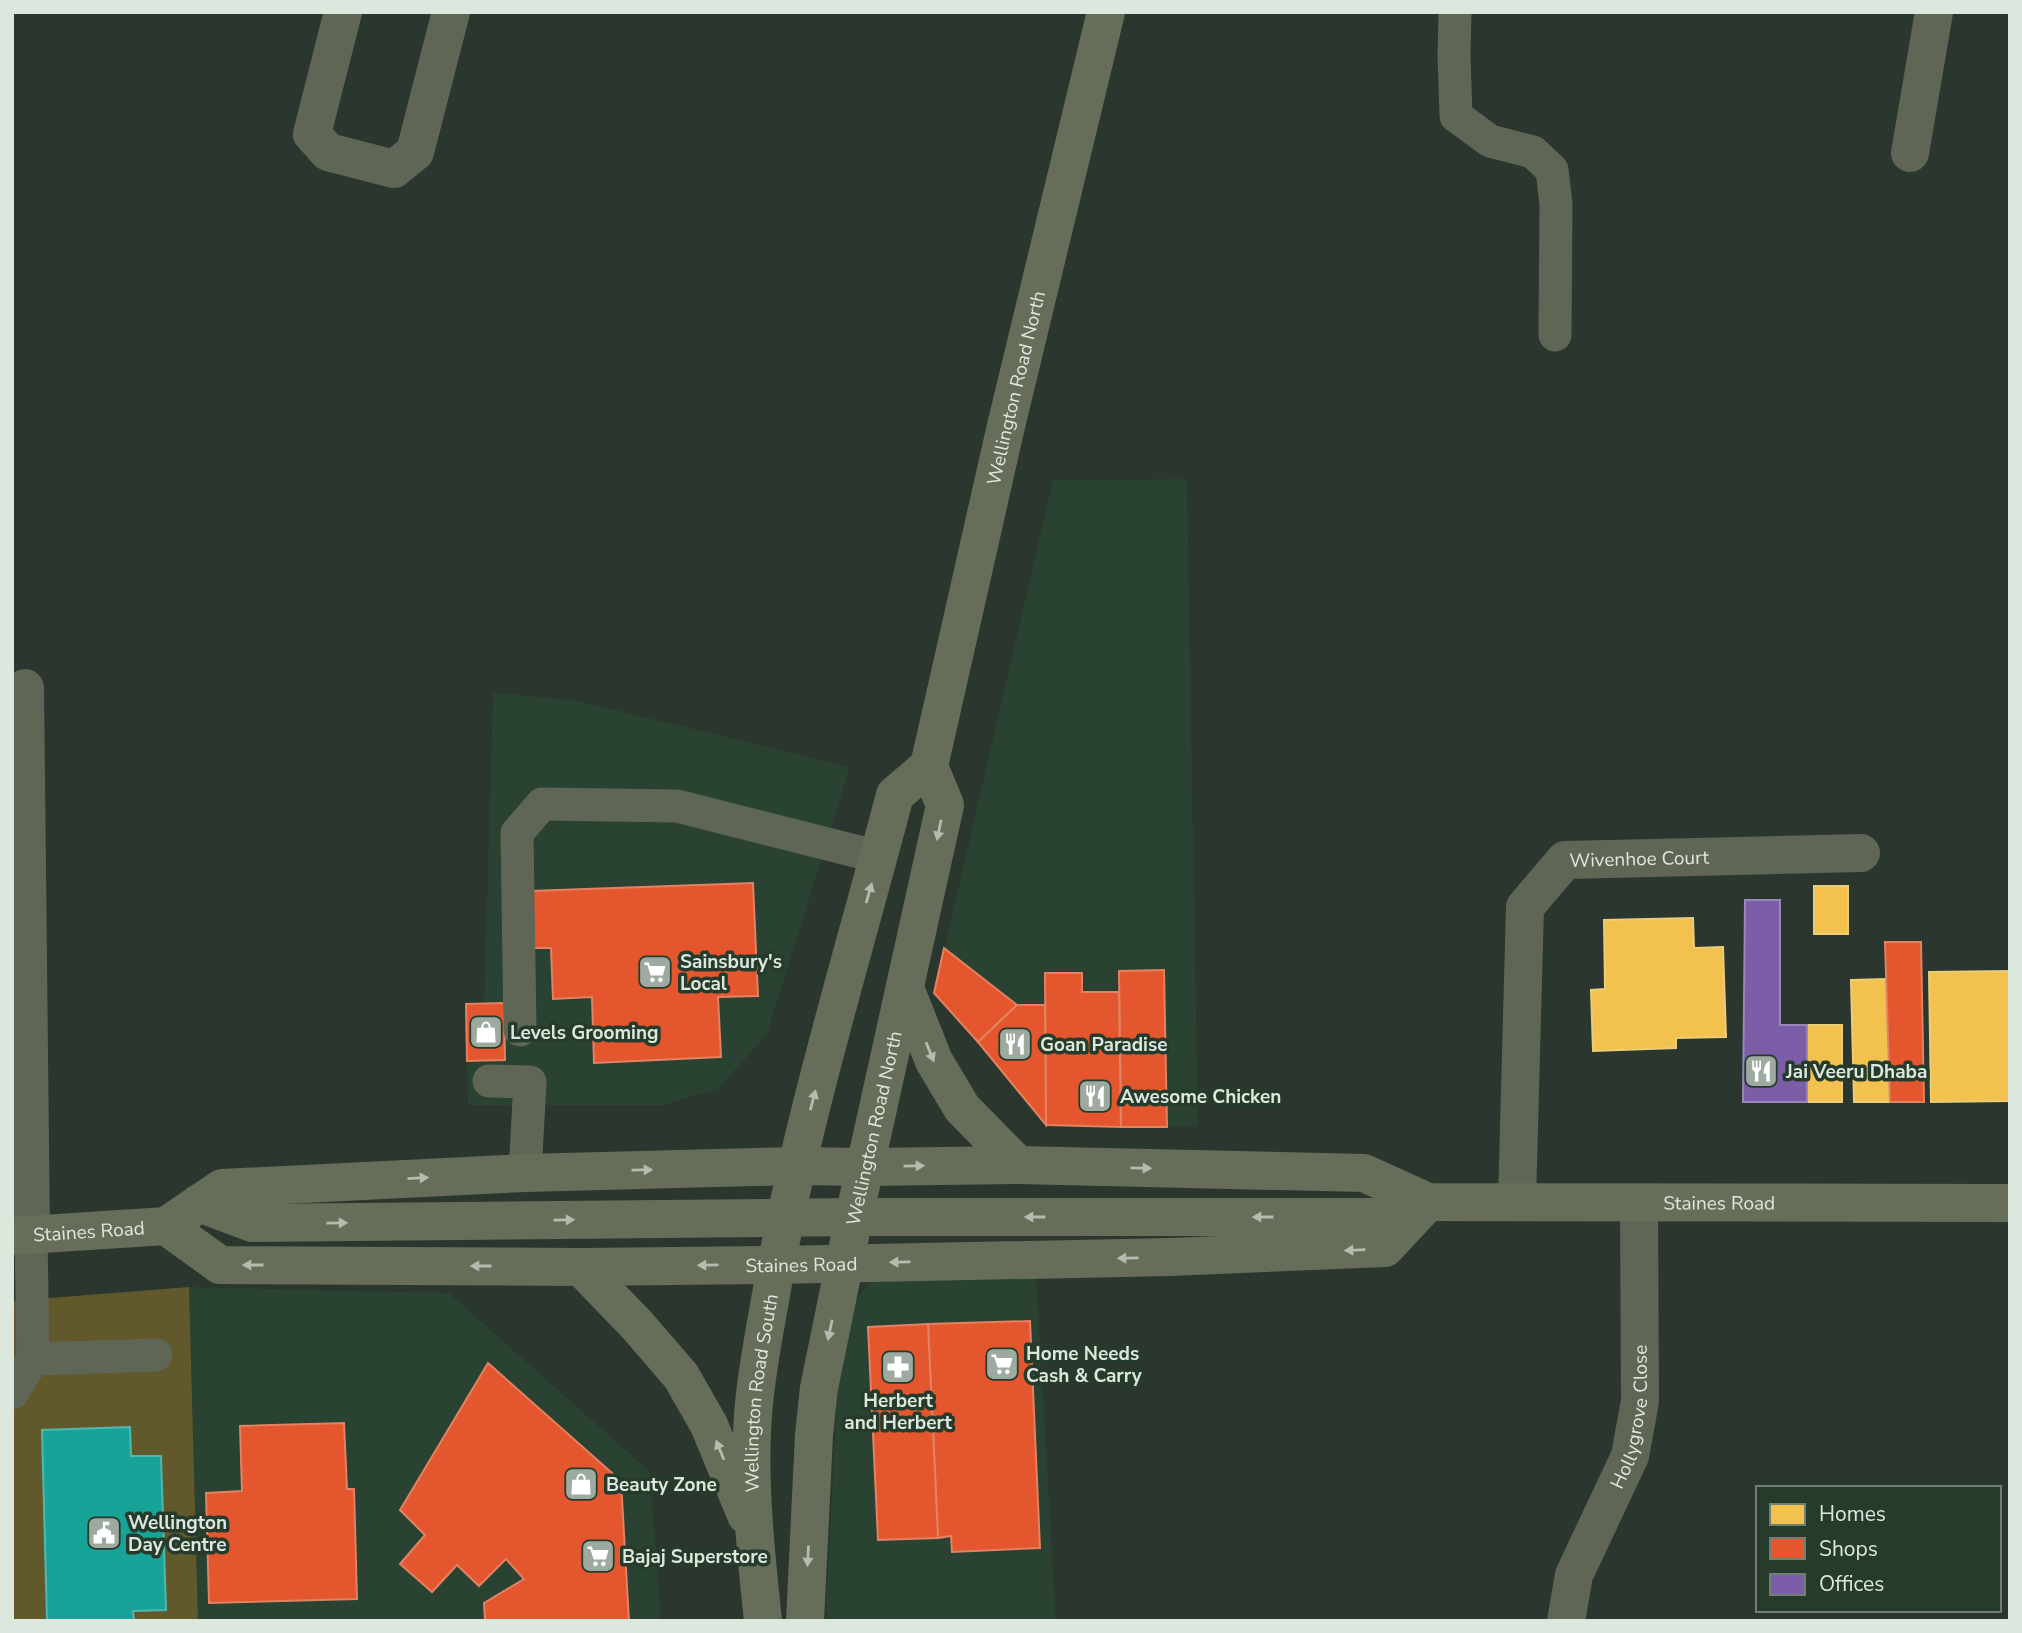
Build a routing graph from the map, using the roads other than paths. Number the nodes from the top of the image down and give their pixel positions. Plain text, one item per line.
1 (343, 12) edge
2 (450, 12) edge
3 (1106, 12) edge
4 (1455, 12) edge
5 (1934, 12) edge
6 (1910, 153) dead end
7 (1555, 335) dead end
8 (24, 688) dead end
9 (929, 766) junction
10 (1861, 853) dead end
11 (879, 857) junction
12 (905, 988) junction
13 (520, 1030) dead end
14 (489, 1081) dead end
15 (1018, 1165) junction
16 (796, 1166) junction
17 (866, 1167) junction
18 (525, 1173) junction
19 (1517, 1201) junction
20 (1428, 1202) junction
21 (199, 1203) junction
22 (1639, 1203) junction
23 (2010, 1203) edge
24 (854, 1217) junction
25 (786, 1219) junction
26 (166, 1226) junction
27 (1402, 1230) junction
28 (22, 1235) edge
29 (845, 1264) junction
30 (776, 1265) junction
31 (581, 1267) junction
32 (156, 1355) dead end
33 (33, 1359) junction
34 (12, 1393) edge
35 (755, 1536) junction
36 (763, 1621) edge
37 (805, 1621) edge
38 (1566, 1621) edge

1 - 2 street
3 - 9 main road, Wellington Road North
4 - 7 lane
5 - 6 street
8 - 28 street
9 - 11 main road
9 -> 12 main road, Wellington Road North
10 - 19 street, Wivenhoe Court
11 - 13 lane
16 -> 11 main road
12 -> 15 main road
12 - 17 main road, Wellington Road North
14 - 18 lane
17 -> 15 main road, Staines Road
15 -> 20 main road, Staines Road
16 - 17 main road, Staines Road
18 -> 16 main road, Staines Road
16 - 25 main road, Wellington Road South
17 - 24 main road, Wellington Road North
21 -> 18 main road, Staines Road
19 - 20 main road, Staines Road
19 - 22 main road, Staines Road
20 - 27 main road, Staines Road
21 -> 25 main road
21 - 26 main road, Staines Road
22 - 23 main road, Staines Road
22 - 38 street, Hollygrove Close
24 - 25 main road
27 -> 24 main road
24 - 29 main road, Wellington Road North
25 - 30 main road, Wellington Road South
26 - 28 main road, Staines Road
31 -> 26 main road, Staines Road
27 -> 29 main road, Staines Road
28 - 33 lane
29 - 30 main road, Staines Road
29 -> 37 main road, Wellington Road North
30 -> 31 main road, Staines Road
30 - 35 main road, Wellington Road South
35 -> 31 main road
32 - 33 lane
33 - 34 lane
35 - 36 main road, Wellington Road South

